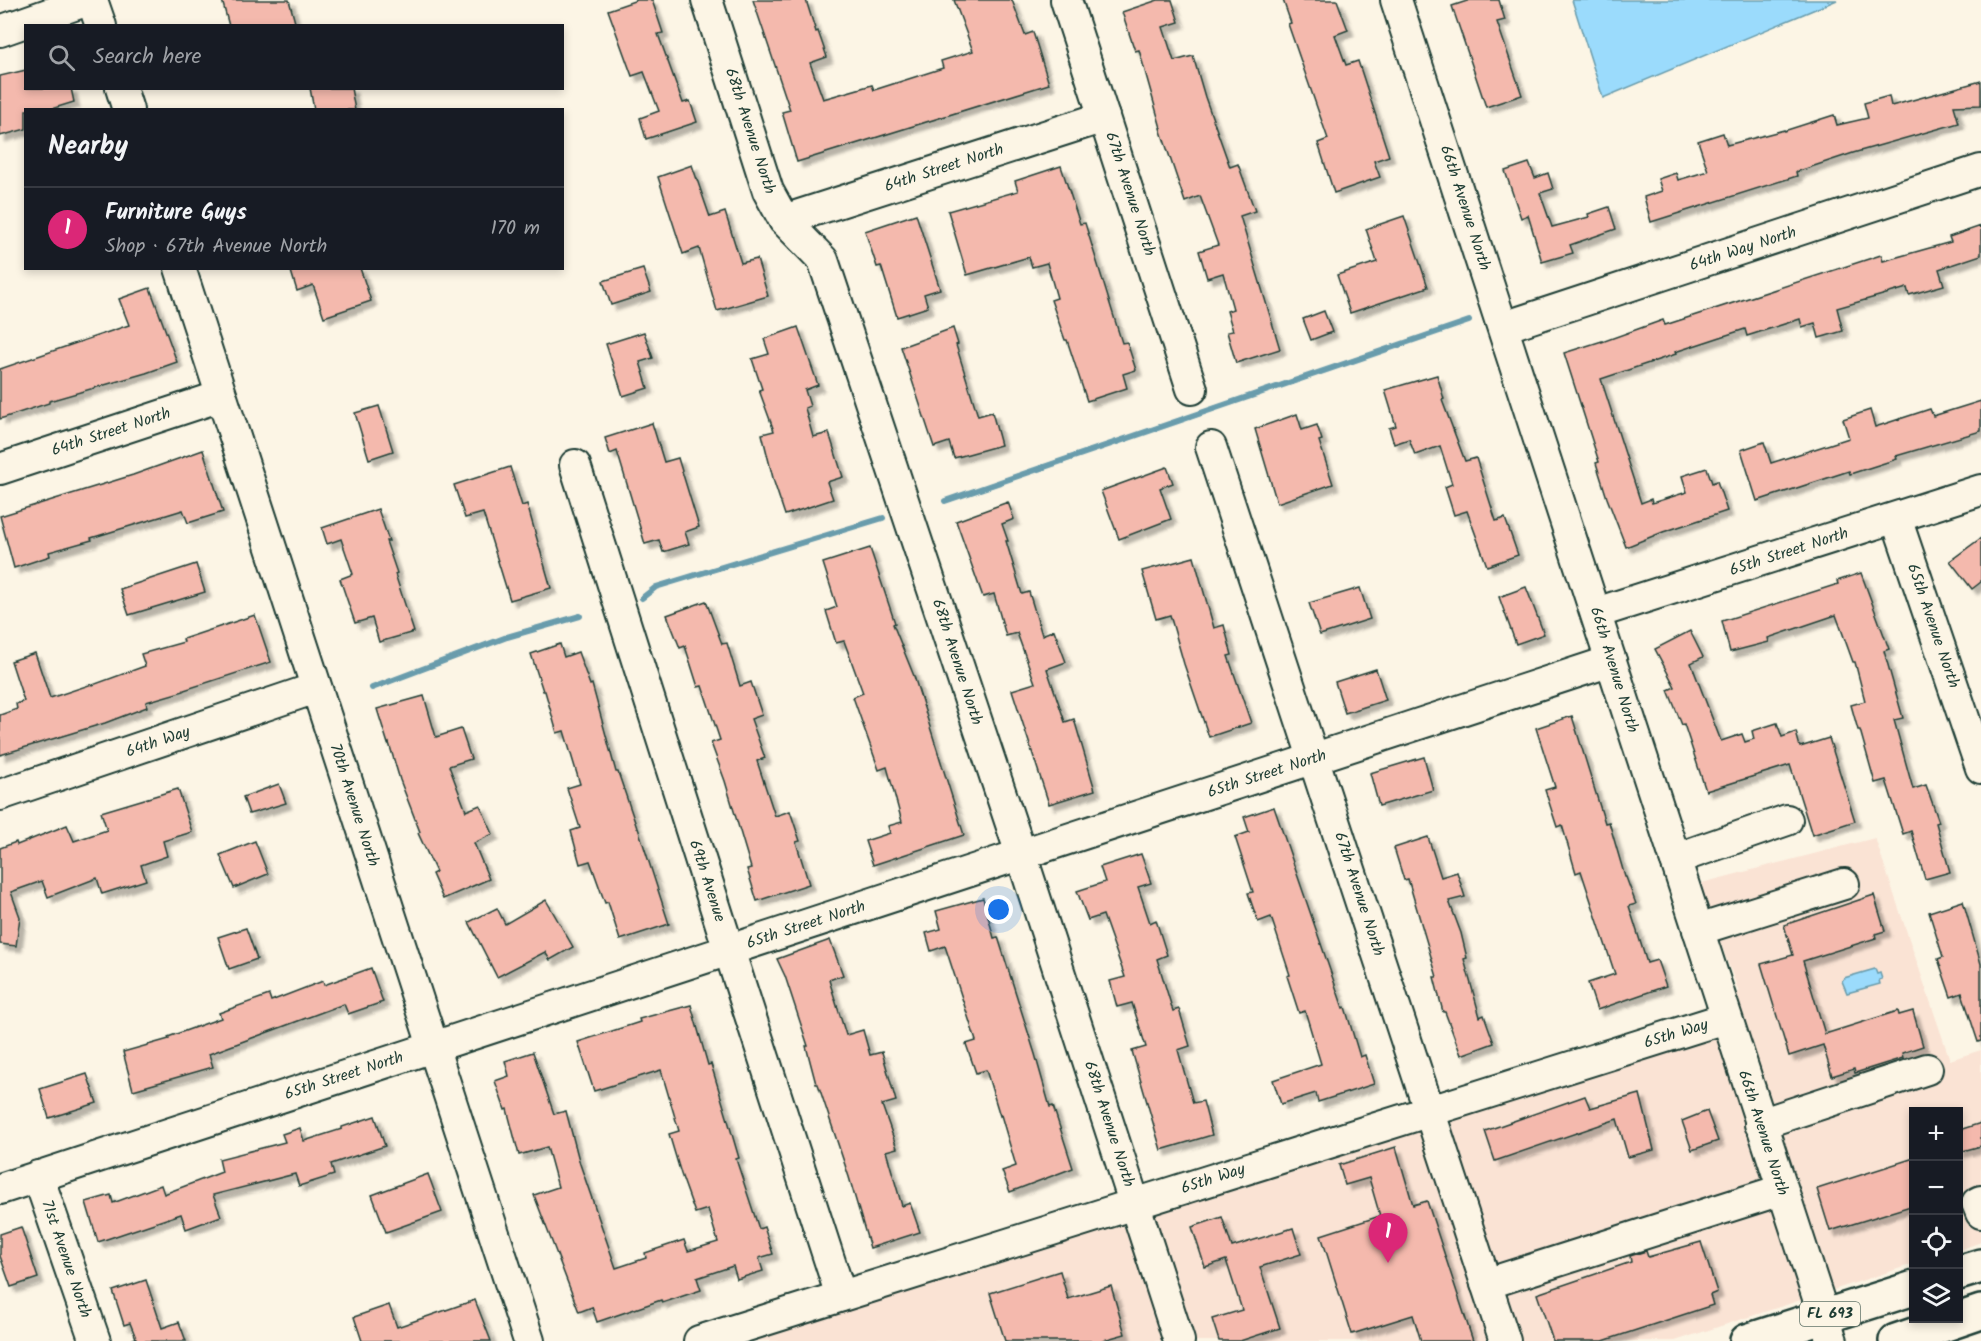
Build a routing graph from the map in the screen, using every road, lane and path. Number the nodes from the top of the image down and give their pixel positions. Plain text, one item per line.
1 (90, 0) edge
2 (707, 0) edge
3 (1066, 0) edge
4 (1396, 0) edge
5 (99, 24) edge
6 (0, 31) edge
7 (122, 90) edge
8 (127, 108) edge
9 (1104, 117) junction
10 (1981, 170) edge
11 (784, 220) junction
12 (181, 270) edge
13 (1504, 327) junction
14 (1192, 389) dead end
15 (221, 396) junction
16 (1211, 447) dead end
17 (575, 465) dead end
18 (0, 469) edge
19 (1981, 490) edge
20 (1896, 518) junction
21 (1596, 613) junction
22 (1611, 661) junction
23 (316, 688) junction
24 (1314, 758) junction
25 (1981, 768) edge
26 (0, 795) edge
27 (1787, 820) dead end
28 (1022, 854) junction
29 (1674, 859) junction
30 (1844, 884) dead end
31 (1698, 930) junction
32 (729, 950) junction
33 (1726, 1018) junction
34 (433, 1047) junction
35 (1927, 1069) dead end
36 (1430, 1110) junction
37 (1760, 1124) junction
38 (38, 1176) junction
39 (0, 1189) edge
40 (1781, 1190) junction
41 (1981, 1202) edge
42 (1135, 1204) junction
43 (1981, 1213) edge
44 (1981, 1266) edge
45 (1963, 1273) edge
46 (1486, 1284) junction
47 (1909, 1290) edge
48 (841, 1296) junction
49 (1981, 1312) edge
50 (1827, 1329) edge
51 (94, 1341) edge
52 (529, 1341) edge
53 (699, 1341) edge
54 (1179, 1341) edge
55 (1505, 1341) edge
56 (1747, 1341) edge
57 (1896, 1341) edge

1 - 5 street
1 - 6 street
2 - 11 street, 68th Avenue North
3 - 9 street, 67th Avenue North
4 - 13 street, 66th Avenue North
7 - 8 street
9 - 11 street, 64th Street North
9 - 14 street, 67th Avenue North
10 - 13 street, 64th Way North
11 - 28 street, 68th Avenue North
12 - 15 street, 70th Avenue North
13 - 21 street, 66th Avenue North
15 - 18 street, 64th Street North
15 - 23 street, 70th Avenue North
16 - 24 street, 67th Avenue North
17 - 32 street, 69th Avenue
19 - 20 street, 65th Street North
20 - 21 street, 65th Street North
20 - 25 street, 65th Avenue North
21 - 22 street, 66th Avenue North
22 - 24 street, 65th Street North
22 - 29 street, 66th Avenue North
23 - 26 street, 64th Way
23 - 34 street, 70th Avenue North
24 - 28 street, 65th Street North
24 - 36 street, 67th Avenue North
27 - 29 street
28 - 32 street, 65th Street North
28 - 42 street, 68th Avenue North
29 - 31 street, 66th Avenue North
30 - 31 street
31 - 33 street, 66th Avenue North
32 - 34 street, 65th Street North
32 - 48 street, 69th Avenue
33 - 36 street, 65th Way
33 - 37 street, 66th Avenue North
34 - 38 street, 65th Street North
34 - 52 street, 70th Avenue North
35 - 37 street
36 - 42 street, 65th Way
36 - 46 street, 67th Avenue North
37 - 40 street, 66th Avenue North
38 - 39 street, 65th Street North
38 - 51 street, 71st Avenue North
40 - 46 street
40 - 50 street, 66th Avenue North
41 - 43 street
42 - 48 street, 65th Way
42 - 54 street, 68th Avenue North
44 - 45 main road
46 - 55 street, 67th Avenue North
47 - 50 main road, FL 693
48 - 53 street, 65th Way
49 - 57 main road
50 - 56 main road, FL 693

